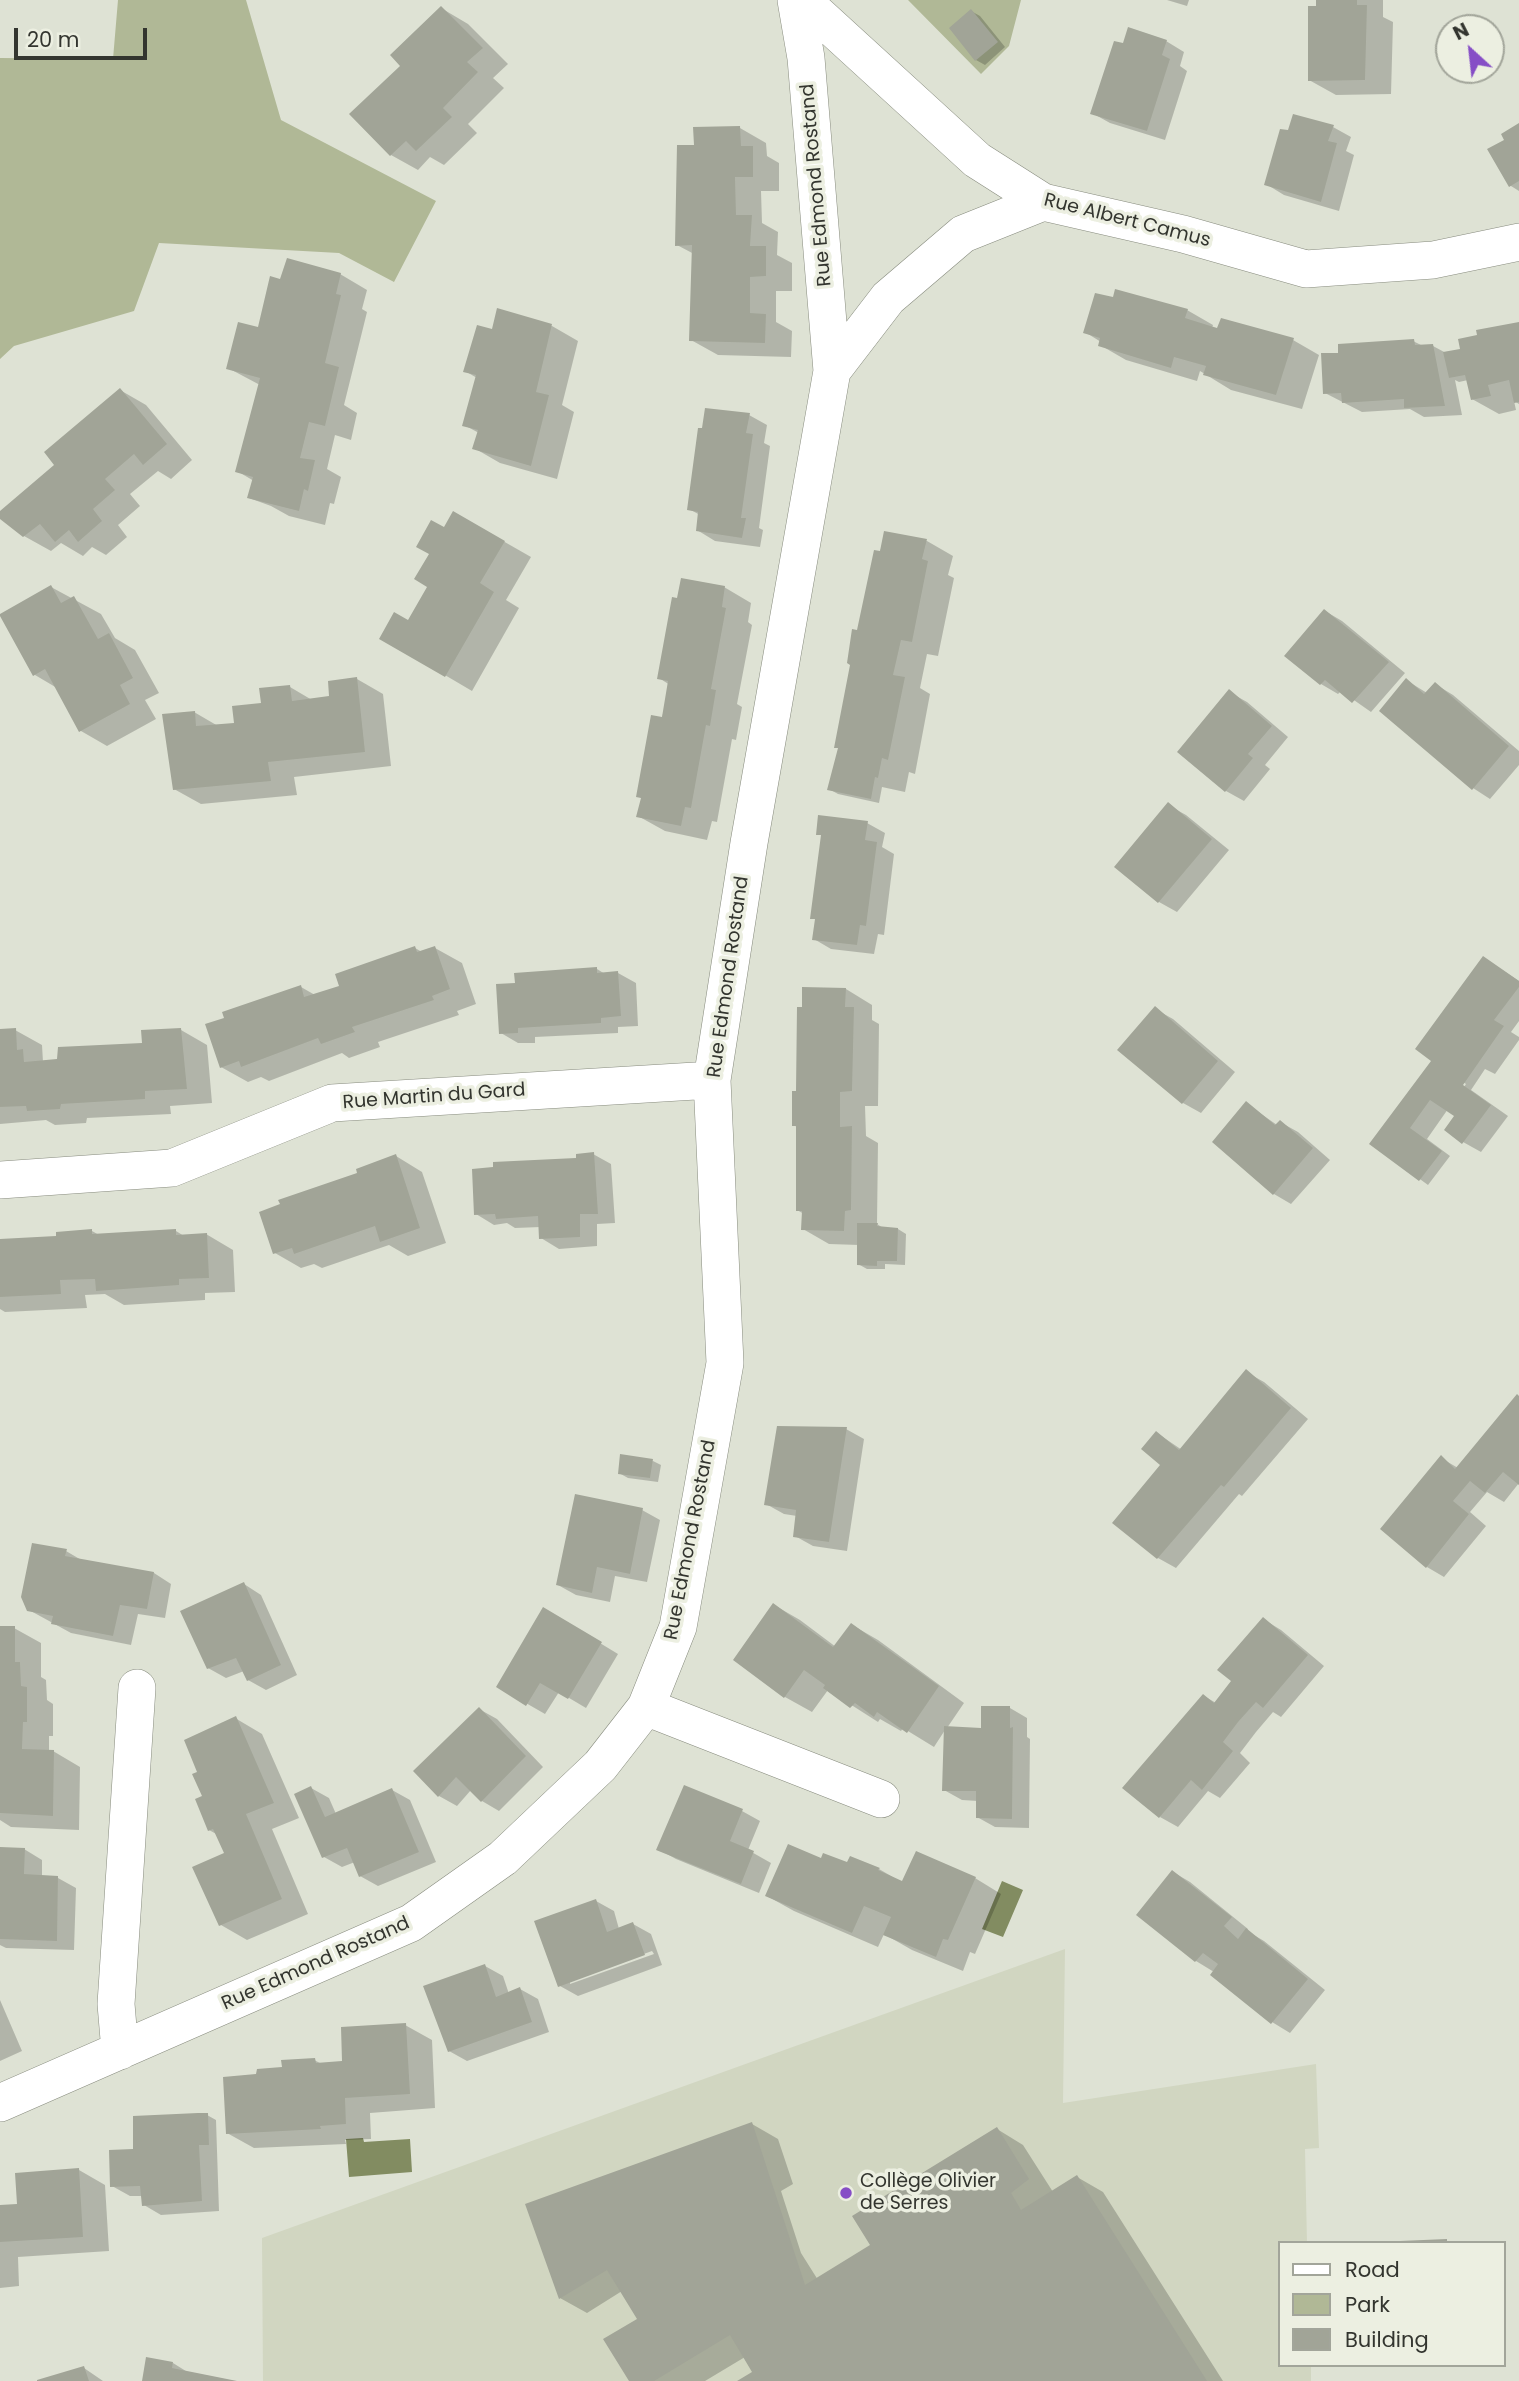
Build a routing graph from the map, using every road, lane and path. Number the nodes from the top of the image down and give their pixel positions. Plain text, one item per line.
1 (796, 0) edge
2 (802, 0) edge
3 (1043, 202) junction
4 (1519, 242) edge
5 (832, 371) junction
6 (712, 1080) junction
7 (0, 1180) edge
8 (137, 1688) dead end
9 (646, 1707) junction
10 (881, 1799) dead end
11 (120, 2051) junction
12 (0, 2103) edge

1 - 5 street, Rue Edmond Rostand
2 - 3 street, Rue Albert Camus
3 - 4 street, Rue Albert Camus
3 - 5 street, Rue Edmond Rostand
5 - 6 street, Rue Edmond Rostand
6 - 7 street, Rue Martin du Gard
6 - 9 street, Rue Edmond Rostand
8 - 11 street
9 - 10 street
9 - 11 street, Rue Edmond Rostand
11 - 12 street, Rue Edmond Rostand

